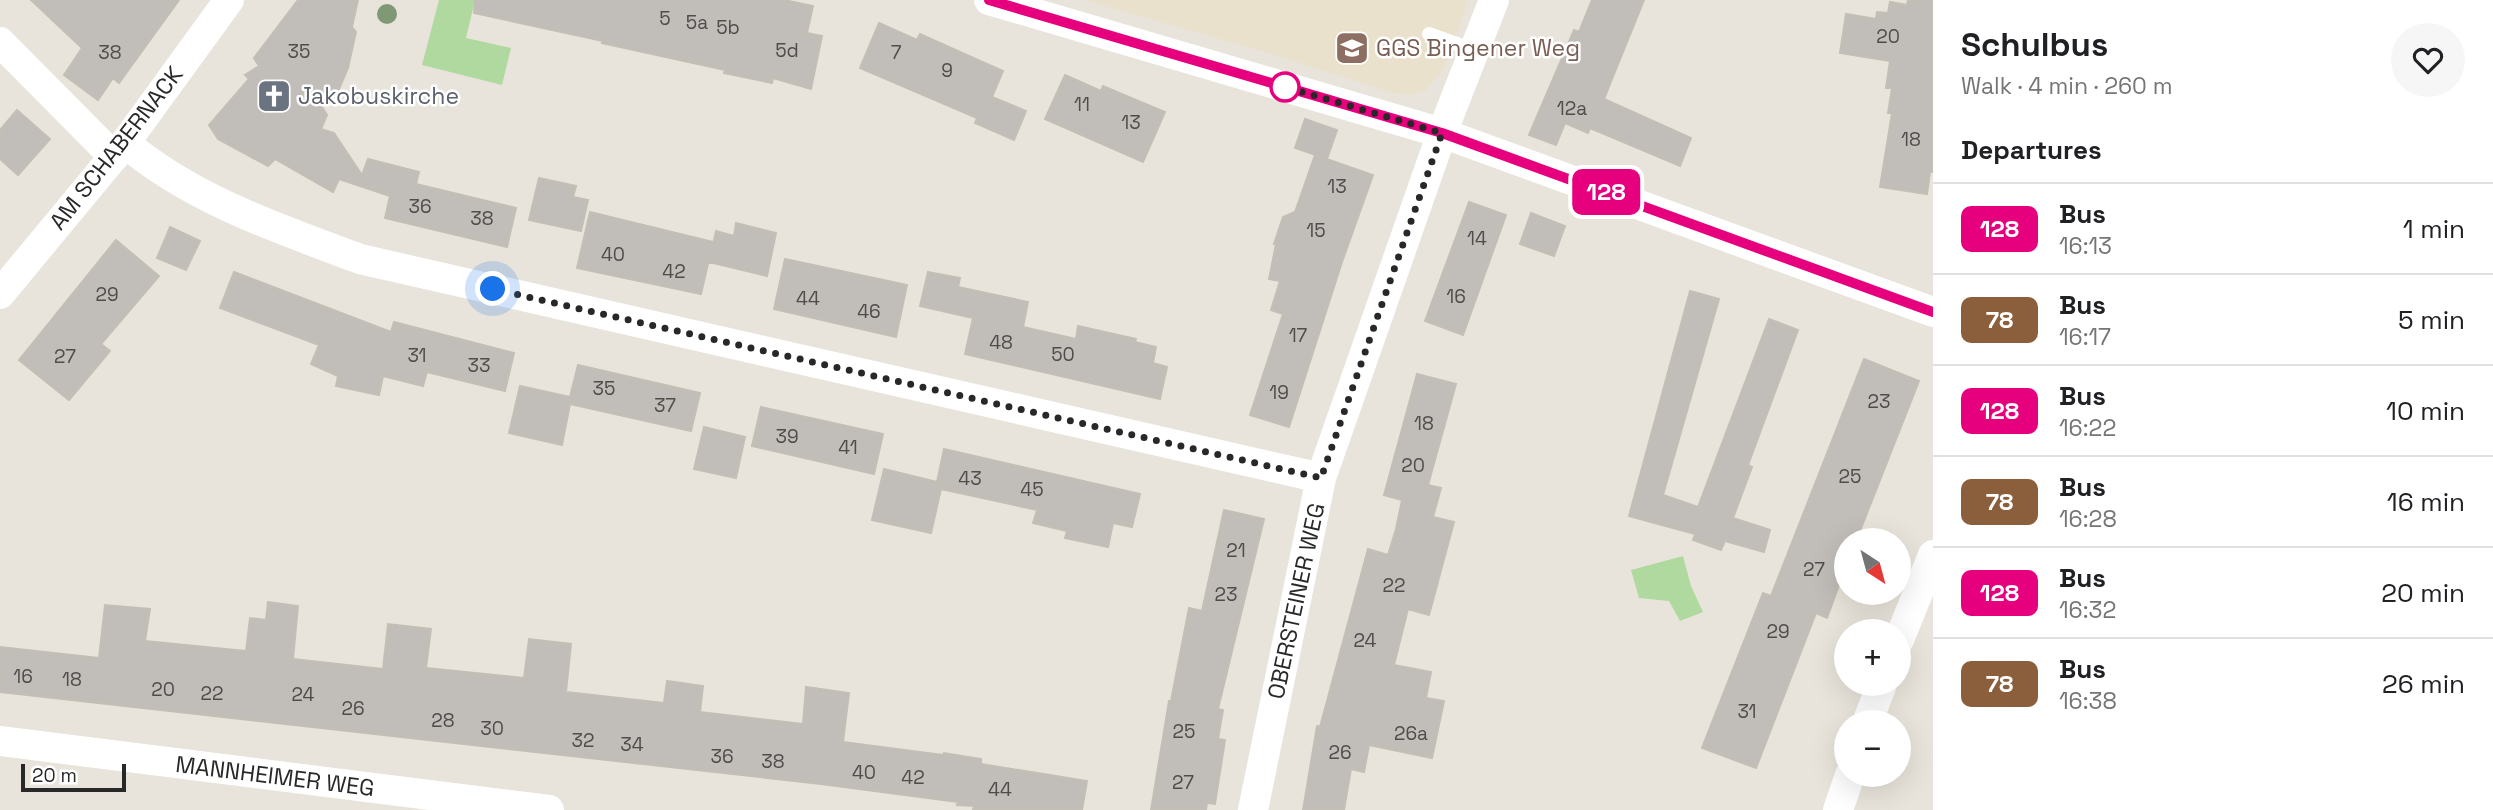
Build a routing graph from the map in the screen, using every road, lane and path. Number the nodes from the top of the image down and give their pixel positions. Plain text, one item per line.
1 (229, 0) edge
2 (989, 0) edge
3 (1494, 0) edge
4 (1429, 34) dead end
5 (0, 41) edge
6 (1474, 50) junction
7 (1442, 133) junction
8 (120, 150) junction
9 (0, 294) edge
10 (1933, 312) edge
11 (1321, 478) junction
12 (1933, 555) edge
13 (1907, 619) edge
14 (0, 741) edge
15 (1846, 787) edge
16 (549, 810) edge
17 (1253, 810) edge
18 (1838, 810) edge

1 - 8 street, AM SCHABERNACK
2 - 7 street
3 - 6 street, OBERSTEINER WEG
4 - 6 lane
5 - 8 street
6 - 7 street, OBERSTEINER WEG
7 - 10 street
7 - 11 street, OBERSTEINER WEG
8 - 9 street, AM SCHABERNACK
8 - 11 street
11 - 17 street, OBERSTEINER WEG
12 - 13 street
14 - 16 street, MANNHEIMER WEG
15 - 18 street

